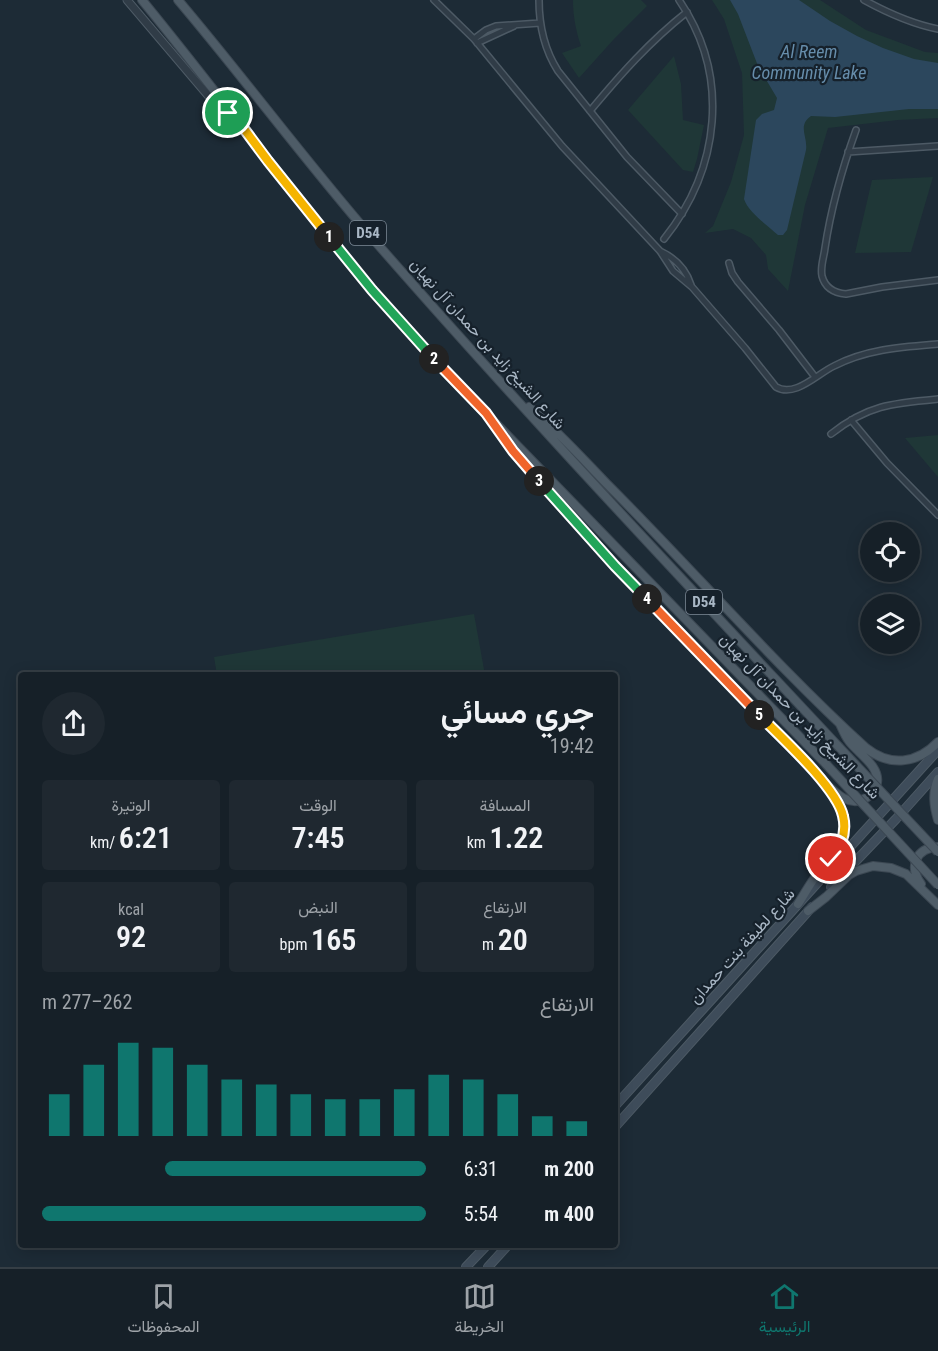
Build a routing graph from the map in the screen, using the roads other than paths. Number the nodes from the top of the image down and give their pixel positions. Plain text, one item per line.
1 (127, 0) edge
2 (142, 0) edge
3 (178, 0) edge
4 (434, 0) edge
5 (539, 0) edge
6 (679, 0) edge
7 (864, 0) edge
8 (687, 12) junction
9 (540, 23) junction
10 (504, 28) junction
11 (938, 29) edge
12 (476, 41) junction
13 (590, 111) junction
14 (233, 114) junction
15 (856, 130) dead end
16 (938, 146) edge
17 (848, 152) junction
18 (682, 214) junction
19 (664, 239) dead end
20 (729, 263) dead end
21 (938, 280) edge
22 (938, 344) edge
23 (815, 377) junction
24 (514, 396) junction
25 (938, 399) edge
26 (486, 413) junction
27 (851, 420) junction
28 (831, 434) dead end
29 (938, 515) edge
30 (840, 724) junction
31 (938, 742) edge
32 (938, 750) edge
33 (938, 772) edge
34 (819, 777) junction
35 (938, 779) edge
36 (938, 820) edge
37 (938, 847) edge
38 (938, 852) edge
39 (938, 885) edge
40 (798, 904) junction
41 (938, 905) edge
42 (808, 911) junction
43 (618, 1103) edge
44 (618, 1124) edge
45 (484, 1248) edge
46 (505, 1248) edge
47 (466, 1267) edge
48 (488, 1267) edge

1 - 14 street
2 - 14 main road, شارع الشيخ زايد بن حمدان آل نهيان / D54
3 - 24 main road, شارع الشيخ زايد بن حمدان آل نهيان / D54
4 - 12 street
5 - 9 street
6 - 8 street
7 - 11 street
8 - 13 street
8 - 18 street
9 - 10 street
9 - 13 street
10 - 12 street
10 - 12 street
12 - 23 street
13 - 18 street
14 - 26 main road, شارع الشيخ زايد بن حمدان آل نهيان / D54
15 - 17 street
16 - 17 street
17 - 21 street
18 - 19 street
20 - 23 street
22 - 23 street
24 - 30 main road
24 - 38 main road, شارع الشيخ زايد بن حمدان آل نهيان / D54, bridge
25 - 27 street
26 - 34 main road
26 - 39 main road, شارع الشيخ زايد بن حمدان آل نهيان / D54, bridge
27 - 28 street
27 - 29 street
30 - 31 main road
30 - 34 main road
32 - 40 main road, شارع لطيفة بنت حمدان
33 - 42 main road, شارع لطيفة بنت حمدان
34 - 40 main road
35 - 36 main road
37 - 41 main road
40 - 43 main road, شارع لطيفة بنت حمدان
41 - 42 main road
42 - 44 main road, شارع لطيفة بنت حمدان
45 - 47 main road
46 - 48 main road

